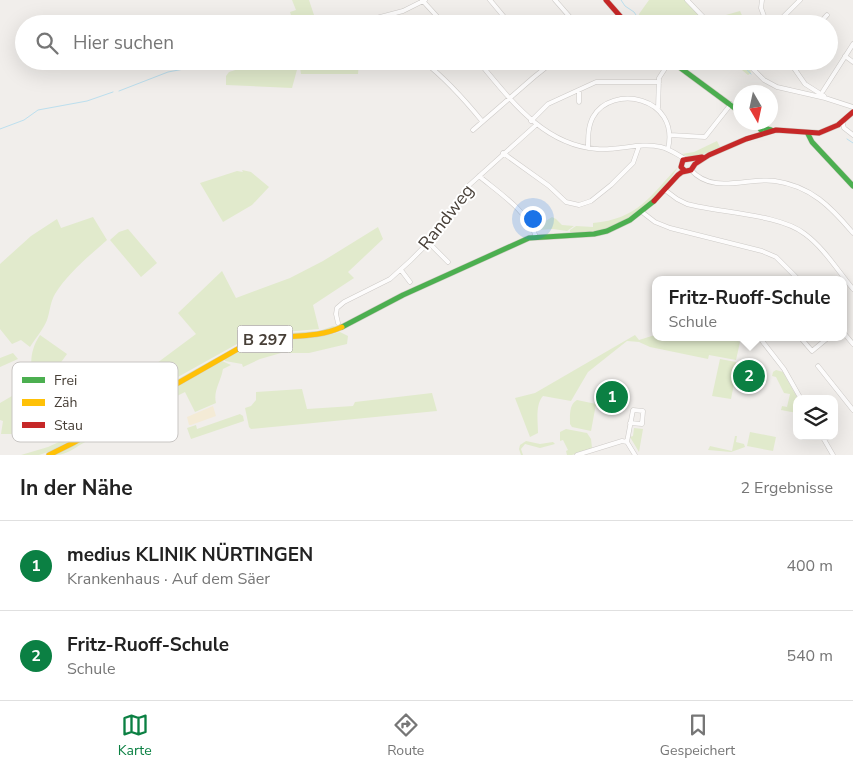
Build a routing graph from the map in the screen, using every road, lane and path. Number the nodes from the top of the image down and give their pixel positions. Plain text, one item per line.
1 (423, 0) edge
2 (490, 0) edge
3 (555, 0) edge
4 (606, 0) edge
5 (687, 0) edge
6 (762, 0) edge
7 (800, 0) edge
8 (390, 15) edge
9 (436, 15) edge
10 (502, 15) edge
11 (568, 15) edge
12 (618, 15) edge
13 (701, 15) edge
14 (764, 15) edge
15 (785, 15) edge
16 (853, 44) edge
17 (845, 56) junction
18 (853, 62) edge
19 (838, 67) edge
20 (435, 70) edge
21 (486, 70) edge
22 (542, 70) edge
23 (664, 70) edge
24 (683, 70) edge
25 (754, 70) edge
26 (795, 70) edge
27 (836, 70) edge
28 (658, 82) junction
29 (579, 90) junction
30 (822, 91) dead end
31 (510, 98) junction
32 (825, 98) junction
33 (578, 102) dead end
34 (731, 104) joint
35 (853, 107) edge
36 (658, 108) junction
37 (853, 112) edge
38 (853, 117) edge
39 (843, 120) junction
40 (482, 121) junction
41 (531, 121) junction
42 (536, 125) junction
43 (473, 130) dead end
44 (761, 130) joint
45 (774, 130) edge
46 (808, 134) junction
47 (852, 134) edge
48 (670, 136) junction
49 (639, 146) junction
50 (588, 148) junction
51 (668, 149) junction
52 (503, 153) junction
53 (687, 165) junction
54 (479, 176) junction
55 (853, 186) edge
56 (665, 190) junction
57 (642, 212) junction
58 (853, 233) edge
59 (536, 237) junction
60 (429, 243) junction
61 (448, 262) dead end
62 (401, 270) junction
63 (796, 276) edge
64 (842, 276) edge
65 (410, 282) dead end
66 (338, 323) dead end
67 (763, 341) edge
68 (803, 341) edge
69 (823, 341) edge
70 (818, 366) dead end
71 (178, 383) edge
72 (799, 395) edge
73 (853, 410) edge
74 (630, 423) junction
75 (825, 440) edge
76 (75, 442) edge
77 (627, 442) junction
78 (49, 455) edge
79 (577, 455) edge
80 (635, 455) edge
81 (834, 455) edge

1 - 8 street
1 - 9 street
2 - 10 street
3 - 11 street
4 - 12 main road
5 - 13 street
6 - 14 street
7 - 15 street
16 - 17 street
17 - 18 street
17 - 19 street
20 - 40 street
21 - 31 street
22 - 31 street
23 - 28 street
24 - 34 main road
25 - 32 street
26 - 32 street
27 - 30 street
28 - 29 street
28 - 36 street
29 - 33 street
29 - 41 street
31 - 40 street
31 - 41 street
32 - 35 street
34 - 48 street
36 - 48 street
36 - 50 street
37 - 39 main road, B 297
38 - 39 main road
39 - 46 main road, B 297
39 - 47 street
40 - 43 street
41 - 42 street
42 - 50 street
42 - 52 street, Randweg
44 - 46 main road, B 297
44 - 53 main road, B 297
45 - 46 main road, B 297
46 - 55 main road
48 - 51 street
49 - 50 street
49 - 51 street
49 - 52 street
51 - 53 street
52 - 54 street, Randweg
53 - 56 main road, B 297
53 - 58 street
54 - 59 street
54 - 60 street, Randweg
56 - 57 main road, B 297
56 - 64 street
57 - 59 main road, B 297
57 - 63 street
59 - 71 main road, B 297
60 - 61 street
60 - 62 street, Randweg
62 - 65 street
62 - 66 street, Randweg
67 - 72 street
68 - 69 street
70 - 73 street
74 - 74 street
74 - 77 street
75 - 81 street
76 - 78 main road, B 297
77 - 79 street
77 - 80 street

